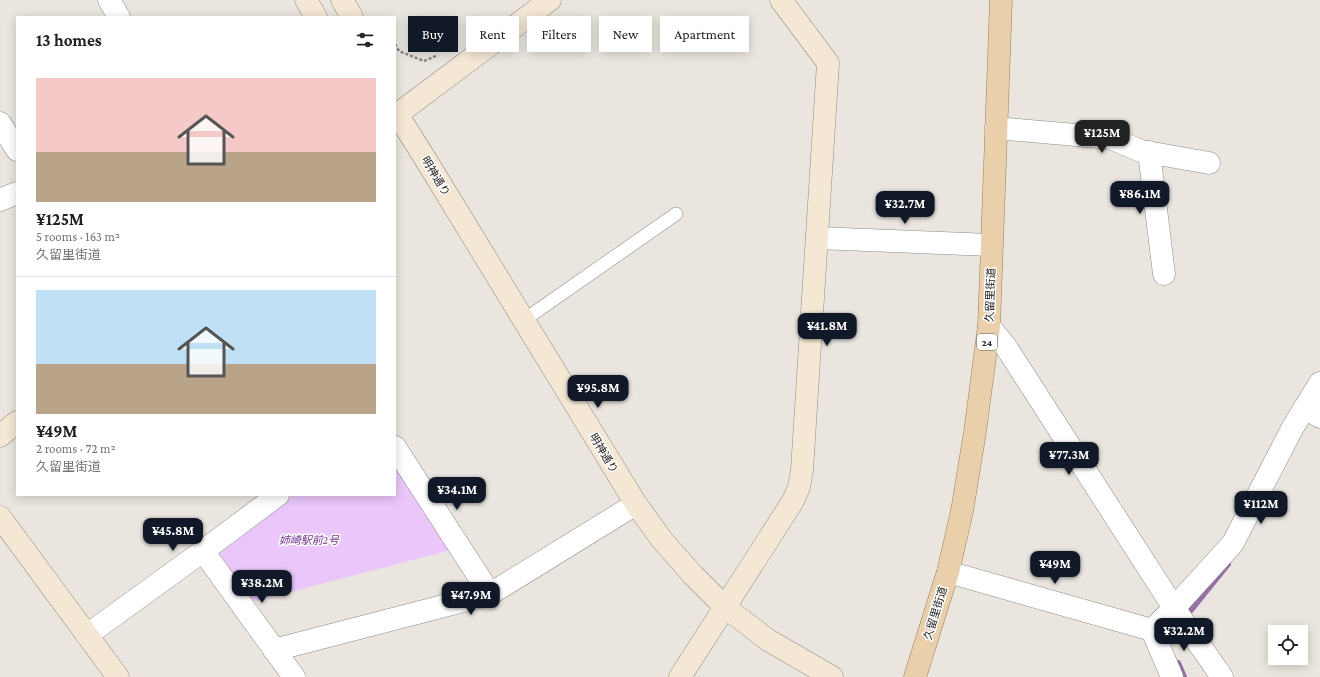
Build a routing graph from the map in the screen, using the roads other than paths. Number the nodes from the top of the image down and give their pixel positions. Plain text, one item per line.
1 (109, 0) edge
2 (306, 0) edge
3 (342, 0) edge
4 (550, 0) edge
5 (781, 0) edge
6 (1001, 0) edge
7 (118, 16) edge
8 (315, 16) edge
9 (351, 16) edge
10 (396, 111) edge
11 (0, 123) edge
12 (996, 128) junction
13 (16, 148) edge
14 (1149, 152) junction
15 (1209, 163) dead end
16 (16, 194) edge
17 (0, 200) edge
18 (676, 214) dead end
19 (817, 238) junction
20 (991, 245) junction
21 (1164, 274) dead end
22 (524, 320) junction
23 (989, 326) junction
24 (1320, 383) edge
25 (1312, 412) edge
26 (16, 423) edge
27 (0, 436) edge
28 (396, 449) edge
29 (277, 496) edge
30 (636, 504) junction
31 (0, 517) edge
32 (203, 552) junction
33 (948, 572) junction
34 (490, 594) junction
35 (725, 607) junction
36 (1174, 608) junction
37 (1152, 630) junction
38 (87, 635) junction
39 (274, 650) junction
40 (118, 677) edge
41 (294, 677) edge
42 (680, 677) edge
43 (832, 677) edge
44 (915, 677) edge
45 (1172, 677) edge
46 (1222, 677) edge

1 - 7 street
2 - 8 street
3 - 9 street
4 - 10 street
5 - 19 street
6 - 12 main road, 久留里街道 / 24
10 - 22 street, 明神通り
11 - 13 street
12 - 14 street
12 - 20 main road, 久留里街道 / 24
14 - 15 street
14 - 21 street
16 - 17 street
18 - 22 lane
19 - 20 street
19 - 35 street
20 - 23 main road, 久留里街道 / 24
22 - 30 street, 明神通り
23 - 33 main road, 久留里街道 / 24
23 - 36 street
24 - 25 street
25 - 36 street
26 - 27 street
28 - 34 street
29 - 32 street
30 - 34 street
30 - 35 street, 明神通り
31 - 38 street
32 - 38 street
32 - 39 street
33 - 37 street
33 - 44 main road, 久留里街道 / 24
34 - 39 street
35 - 42 street
35 - 43 street, 明神通り
36 - 37 street
36 - 46 street
37 - 45 street
38 - 40 street
39 - 41 street

